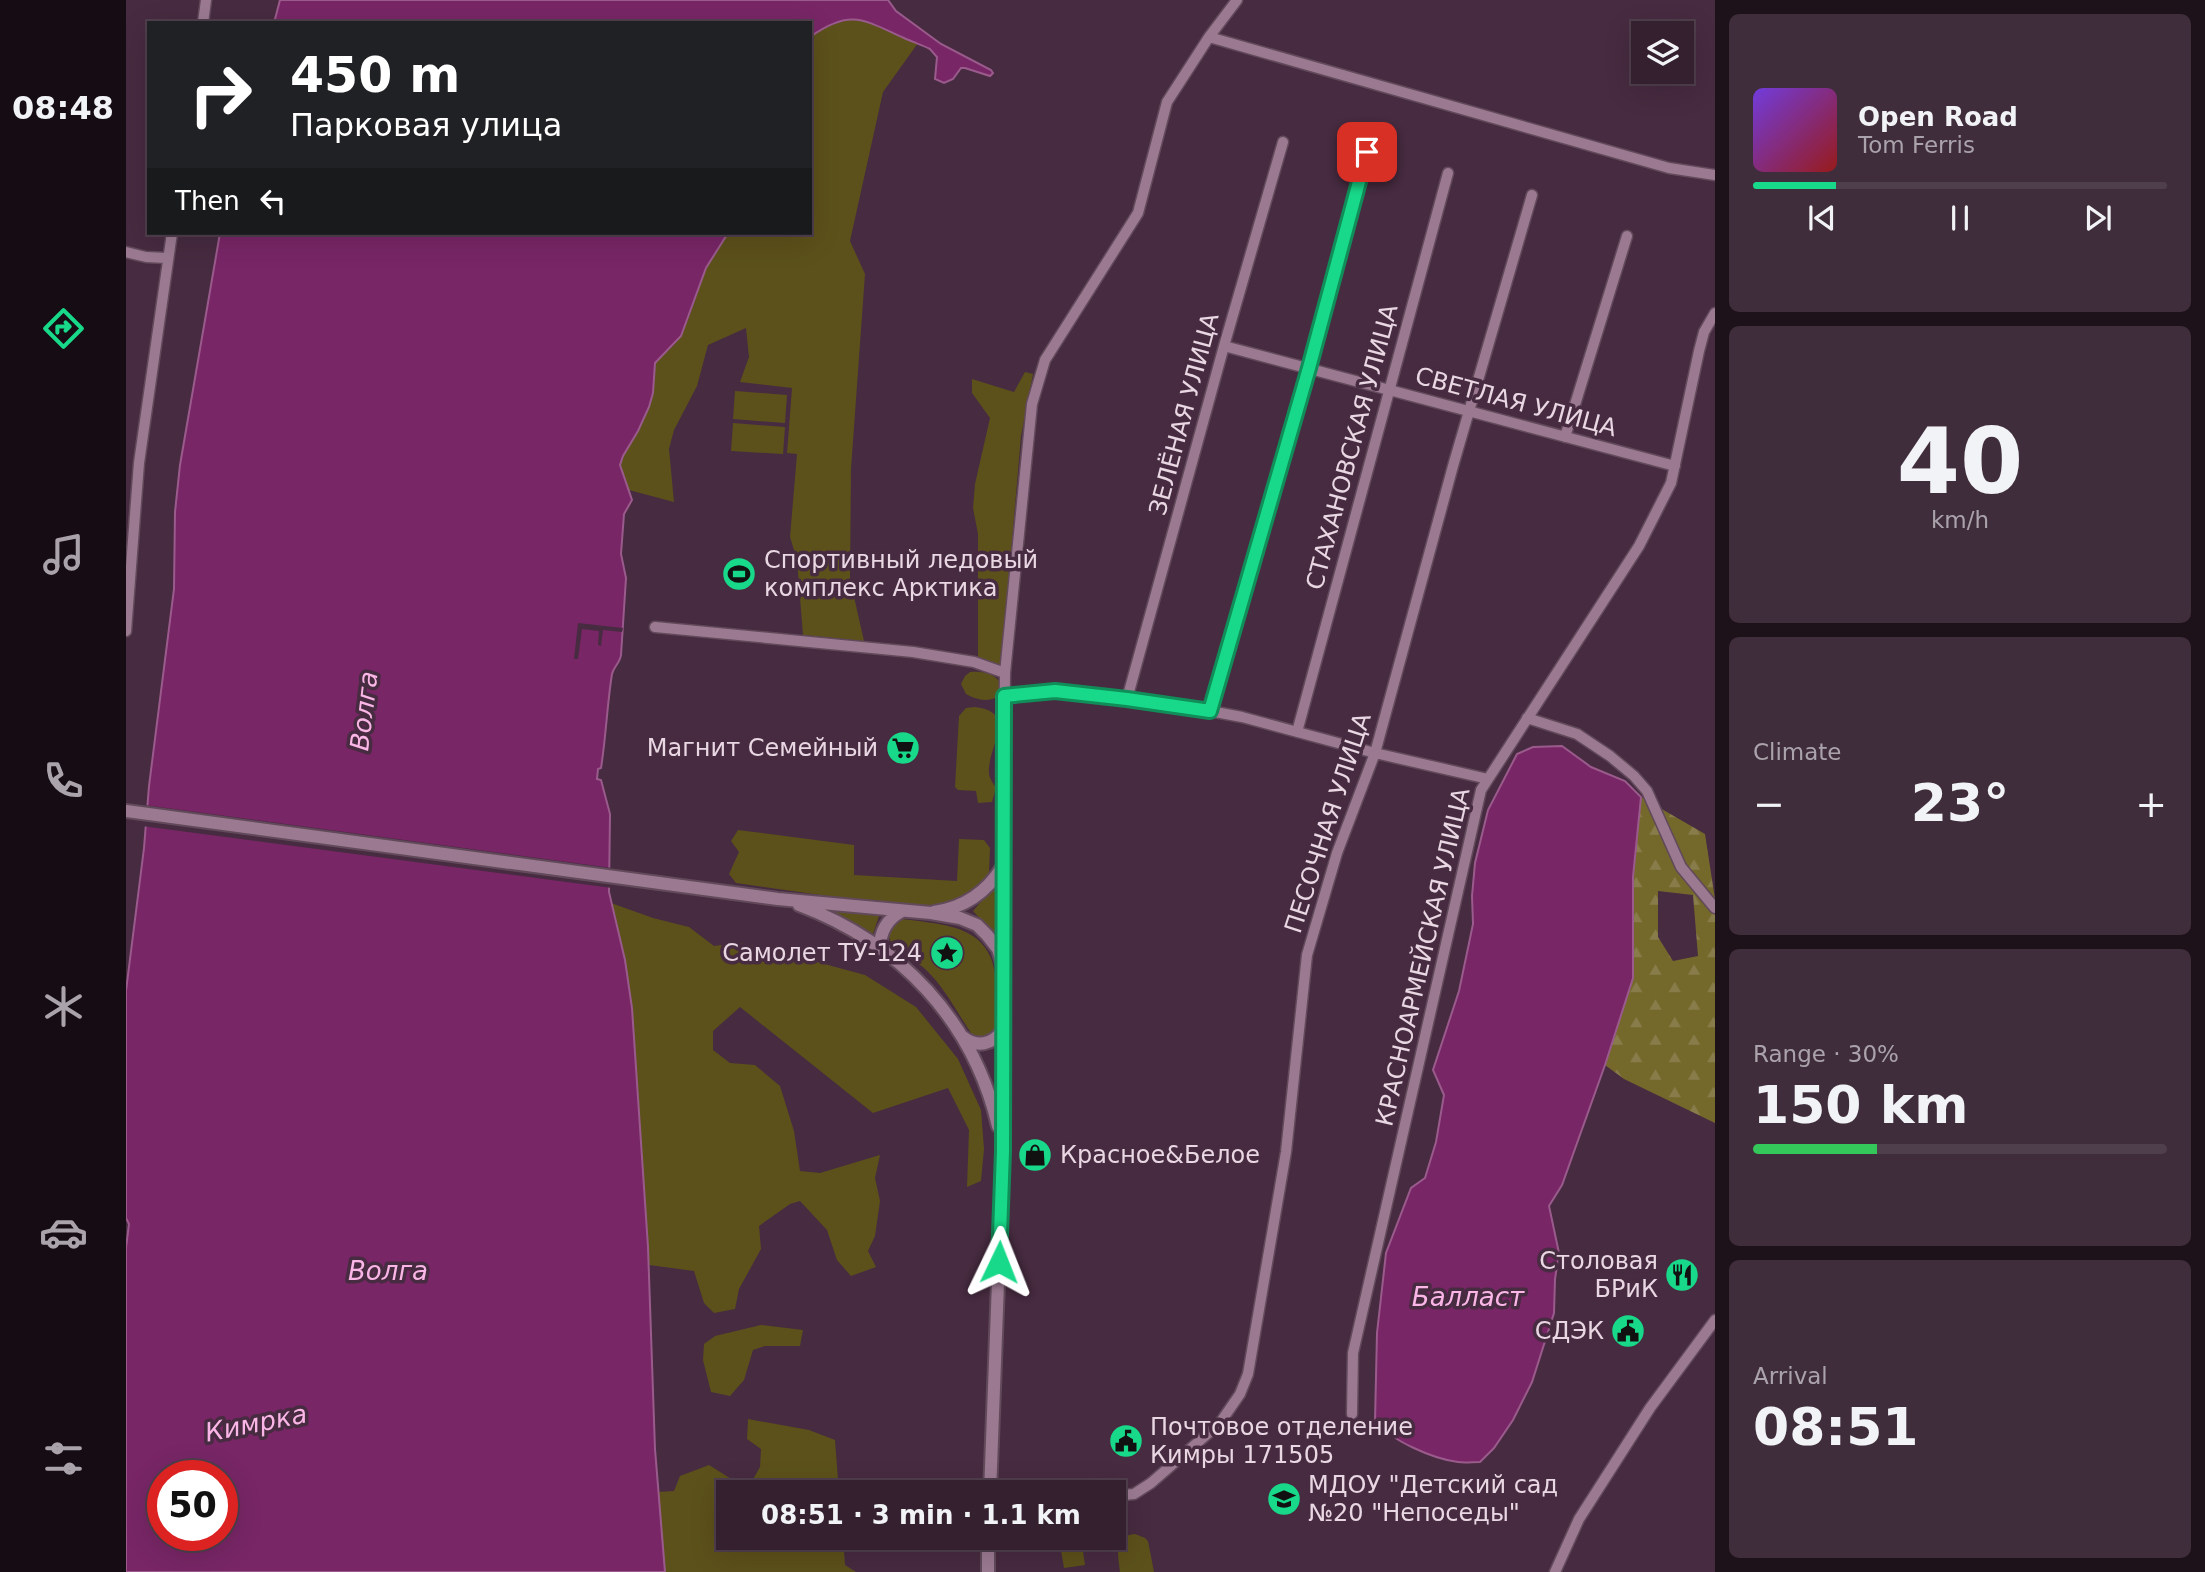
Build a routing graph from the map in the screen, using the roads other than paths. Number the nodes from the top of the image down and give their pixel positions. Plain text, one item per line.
1 (206, 0) edge
2 (1237, 0) edge
3 (203, 21) edge
4 (1209, 37) junction
5 (1283, 142) dead end
6 (1367, 152) dead end
7 (1448, 173) dead end
8 (1715, 175) edge
9 (1532, 195) dead end
10 (172, 235) edge
11 (1627, 236) dead end
12 (126, 252) edge
13 (167, 258) junction
14 (1715, 313) edge
15 (1224, 346) junction
16 (1309, 368) junction
17 (1389, 390) junction
18 (1469, 411) junction
19 (1565, 437) junction
20 (1675, 467) junction
21 (655, 627) dead end
22 (126, 631) edge
23 (1004, 673) junction
24 (1004, 696) junction
25 (1127, 699) junction
26 (1210, 711) junction
27 (1527, 718) junction
28 (1297, 732) junction
29 (1376, 753) junction
30 (1488, 779) junction
31 (126, 811) edge
32 (1003, 866) junction
33 (778, 899) junction
34 (1715, 908) edge
35 (902, 911) junction
36 (931, 913) junction
37 (880, 948) junction
38 (1003, 966) junction
39 (1003, 1030) junction
40 (963, 1037) junction
41 (1003, 1151) junction
42 (1715, 1320) edge
43 (1352, 1414) dead end
44 (990, 1480) edge
45 (1126, 1497) edge
46 (988, 1550) edge
47 (988, 1572) edge
48 (1555, 1572) edge

1 - 3 street
2 - 4 street
4 - 8 street
4 - 23 street
5 - 15 street, ЗЕЛЁНАЯ УЛИЦА
6 - 16 street
7 - 17 street, СТАХАНОВСКАЯ УЛИЦА
9 - 18 street, ПЕСОЧНАЯ УЛИЦА
10 - 13 street
11 - 19 street
12 - 13 street
13 - 22 street
14 - 20 street, КРАСНОАРМЕЙСКАЯ УЛИЦА
15 - 16 street, СВЕТЛАЯ УЛИЦА
15 - 25 street, ЗЕЛЁНАЯ УЛИЦА
16 - 17 street, СВЕТЛАЯ УЛИЦА
16 - 26 street
17 - 18 street, СВЕТЛАЯ УЛИЦА
17 - 28 street, СТАХАНОВСКАЯ УЛИЦА
18 - 19 street, СВЕТЛАЯ УЛИЦА
18 - 29 street, ПЕСОЧНАЯ УЛИЦА
19 - 20 street, СВЕТЛАЯ УЛИЦА
20 - 27 street, КРАСНОАРМЕЙСКАЯ УЛИЦА
21 - 23 street
23 - 24 street
24 - 25 street
24 - 32 street
25 - 26 street
26 - 28 street
27 - 30 street, КРАСНОАРМЕЙСКАЯ УЛИЦА
27 - 34 street
28 - 29 street
29 - 30 street
29 - 45 street, ПЕСОЧНАЯ УЛИЦА
30 - 43 street, КРАСНОАРМЕЙСКАЯ УЛИЦА
31 - 33 main road
32 - 36 main road
32 - 38 main road
33 - 35 main road
33 - 37 main road
35 - 36 main road
35 - 37 main road
36 - 38 main road
37 - 40 main road
38 - 39 main road
39 - 40 main road
39 - 41 main road
40 - 41 main road
41 - 44 main road
42 - 48 street
46 - 47 main road

